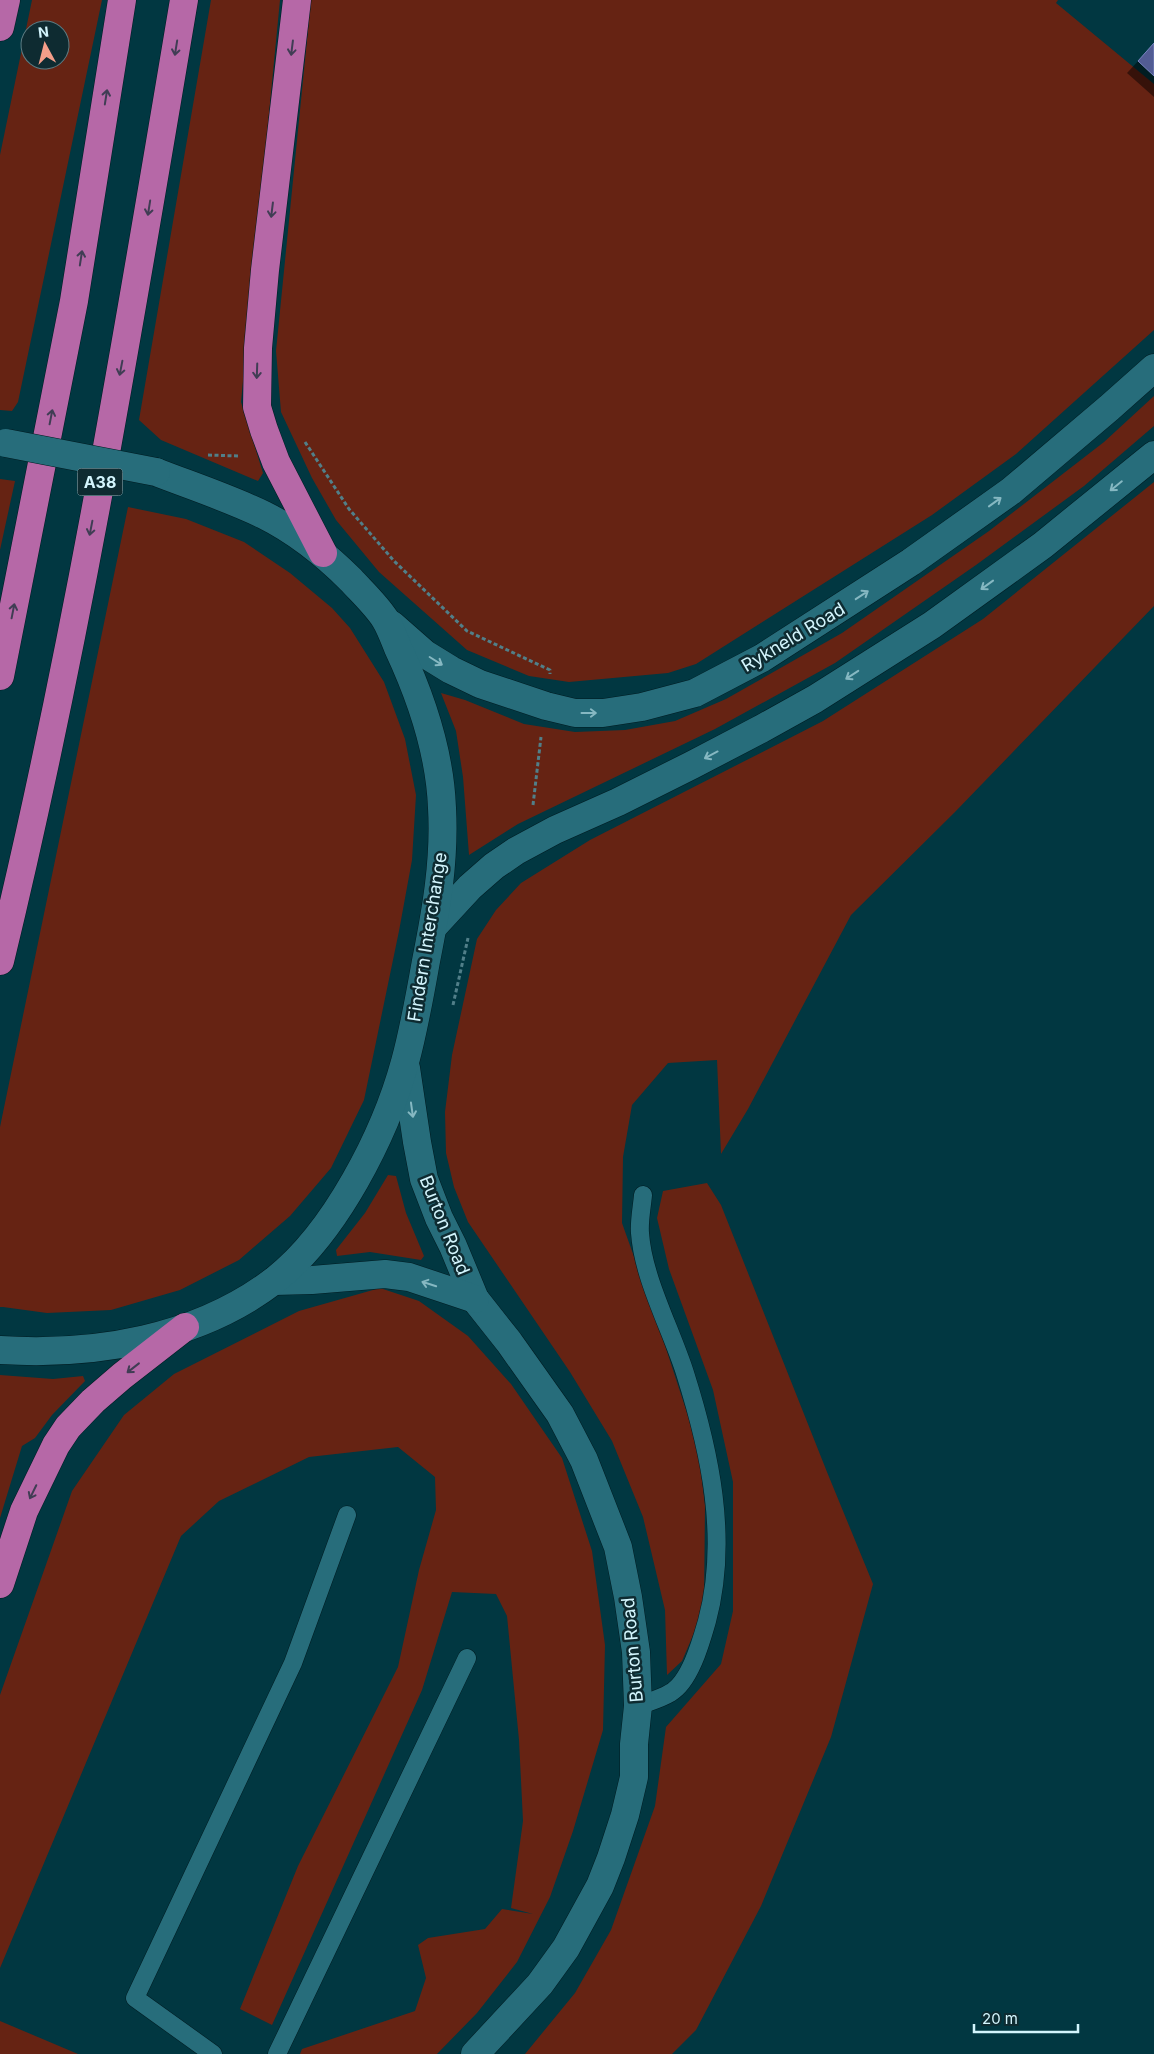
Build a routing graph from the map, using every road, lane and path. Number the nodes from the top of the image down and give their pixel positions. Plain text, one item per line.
1 (6, 0) edge
2 (122, 0) edge
3 (184, 0) edge
4 (297, 0) edge
5 (0, 27) edge
6 (1154, 368) edge
7 (3, 443) edge
8 (271, 444) junction
9 (201, 455) dead end
10 (1154, 455) edge
11 (323, 553) junction
12 (385, 619) junction
13 (0, 676) edge
14 (546, 706) junction
15 (541, 838) junction
16 (433, 927) junction
17 (470, 933) dead end
18 (0, 961) edge
19 (452, 1010) dead end
20 (406, 1061) junction
21 (643, 1195) dead end
22 (274, 1281) junction
23 (475, 1299) junction
24 (185, 1327) junction
25 (0, 1350) edge
26 (347, 1515) dead end
27 (0, 1584) edge
28 (468, 1658) dead end
29 (638, 1706) junction
30 (213, 2054) edge
31 (277, 2054) edge
32 (476, 2054) edge

1 - 5 highway
13 -> 2 highway
3 -> 18 highway, A38
4 -> 8 highway
14 -> 6 street, Rykneld Road
7 - 11 street, Findern Interchange, bridge
8 - 9 path
8 - 11 highway
8 - 14 path
10 -> 15 street
11 - 12 street, Findern Interchange
12 -> 14 street, Rykneld Road
12 - 16 street, Findern Interchange
14 - 15 path
15 - 16 street
16 - 20 street, Findern Interchange
17 - 19 path
20 - 22 street, Findern Interchange
20 -> 23 street, Burton Road
21 - 29 lane
23 -> 22 street, Burton Road
22 - 24 street, Findern Interchange
23 - 29 street, Burton Road
24 - 25 street, Findern Interchange
24 -> 27 highway
26 - 30 lane
28 - 31 lane
29 - 32 street, Burton Road

